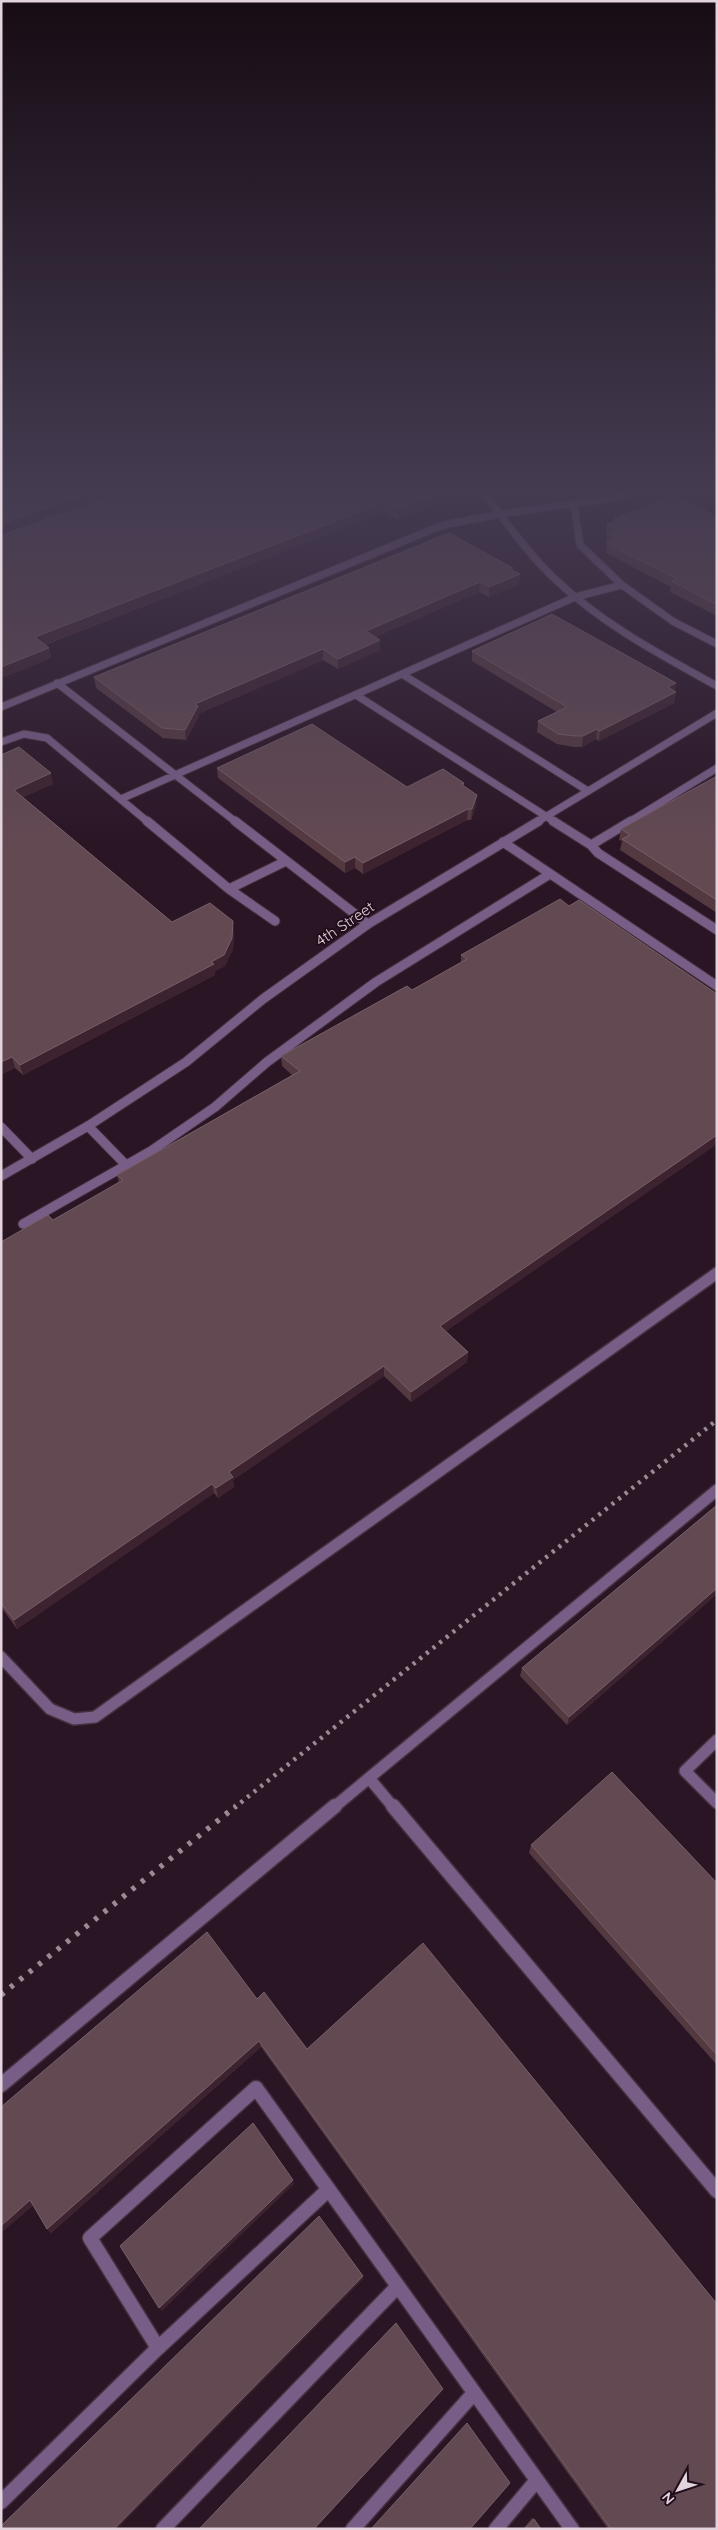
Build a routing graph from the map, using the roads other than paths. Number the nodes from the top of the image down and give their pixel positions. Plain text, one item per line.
1 (238, 609) edge
2 (549, 609) edge
3 (592, 609) edge
4 (656, 609) edge
5 (717, 644) edge
6 (402, 674) junction
7 (57, 683) junction
8 (717, 686) edge
9 (356, 695) junction
10 (1, 707) edge
11 (717, 713) edge
12 (1, 742) edge
13 (717, 768) edge
14 (176, 775) junction
15 (588, 791) junction
16 (121, 799) junction
17 (546, 816) junction
18 (503, 842) junction
19 (591, 845) junction
20 (286, 861) junction
21 (550, 874) junction
22 (229, 889) junction
23 (275, 921) dead end
24 (368, 924) junction
25 (717, 930) edge
26 (717, 986) edge
27 (88, 1126) junction
28 (1, 1127) edge
29 (32, 1159) junction
30 (126, 1165) junction
31 (1, 1176) edge
32 (23, 1224) dead end
33 (717, 1273) edge
34 (717, 1490) edge
35 (1, 1657) edge
36 (717, 1740) edge
37 (369, 1778) junction
38 (717, 1803) edge
39 (1, 2084) edge
40 (328, 2190) junction
41 (717, 2191) edge
42 (398, 2286) junction
43 (158, 2348) junction
44 (474, 2393) junction
45 (537, 2480) junction
46 (1, 2502) edge
47 (163, 2529) edge
48 (353, 2529) edge
49 (496, 2529) edge
50 (572, 2529) edge

1 - 7 street
2 - 6 street
3 - 8 street
4 - 5 street
6 - 9 street
6 - 15 street
7 - 10 street
7 - 14 street
9 - 14 street
9 - 17 street
11 - 15 street, 4th Street
12 - 16 street
13 - 19 street
14 - 16 street
14 - 20 street
15 - 17 street, 4th Street
16 - 22 street
17 - 18 street, 4th Street
17 - 19 street
18 - 21 street
18 - 24 street, 4th Street
19 - 25 street
20 - 22 street
20 - 24 street
21 - 26 street
21 - 30 street
22 - 23 street
24 - 27 street, 4th Street
27 - 29 street, 4th Street
27 - 30 street
28 - 29 street
29 - 31 street, 4th Street
30 - 32 street
33 - 35 street
34 - 37 street
36 - 38 street
37 - 39 street
37 - 41 street
40 - 42 street
40 - 43 street
40 - 43 street
42 - 44 street
42 - 47 street
43 - 46 street
44 - 45 street
44 - 48 street
45 - 49 street
45 - 50 street

